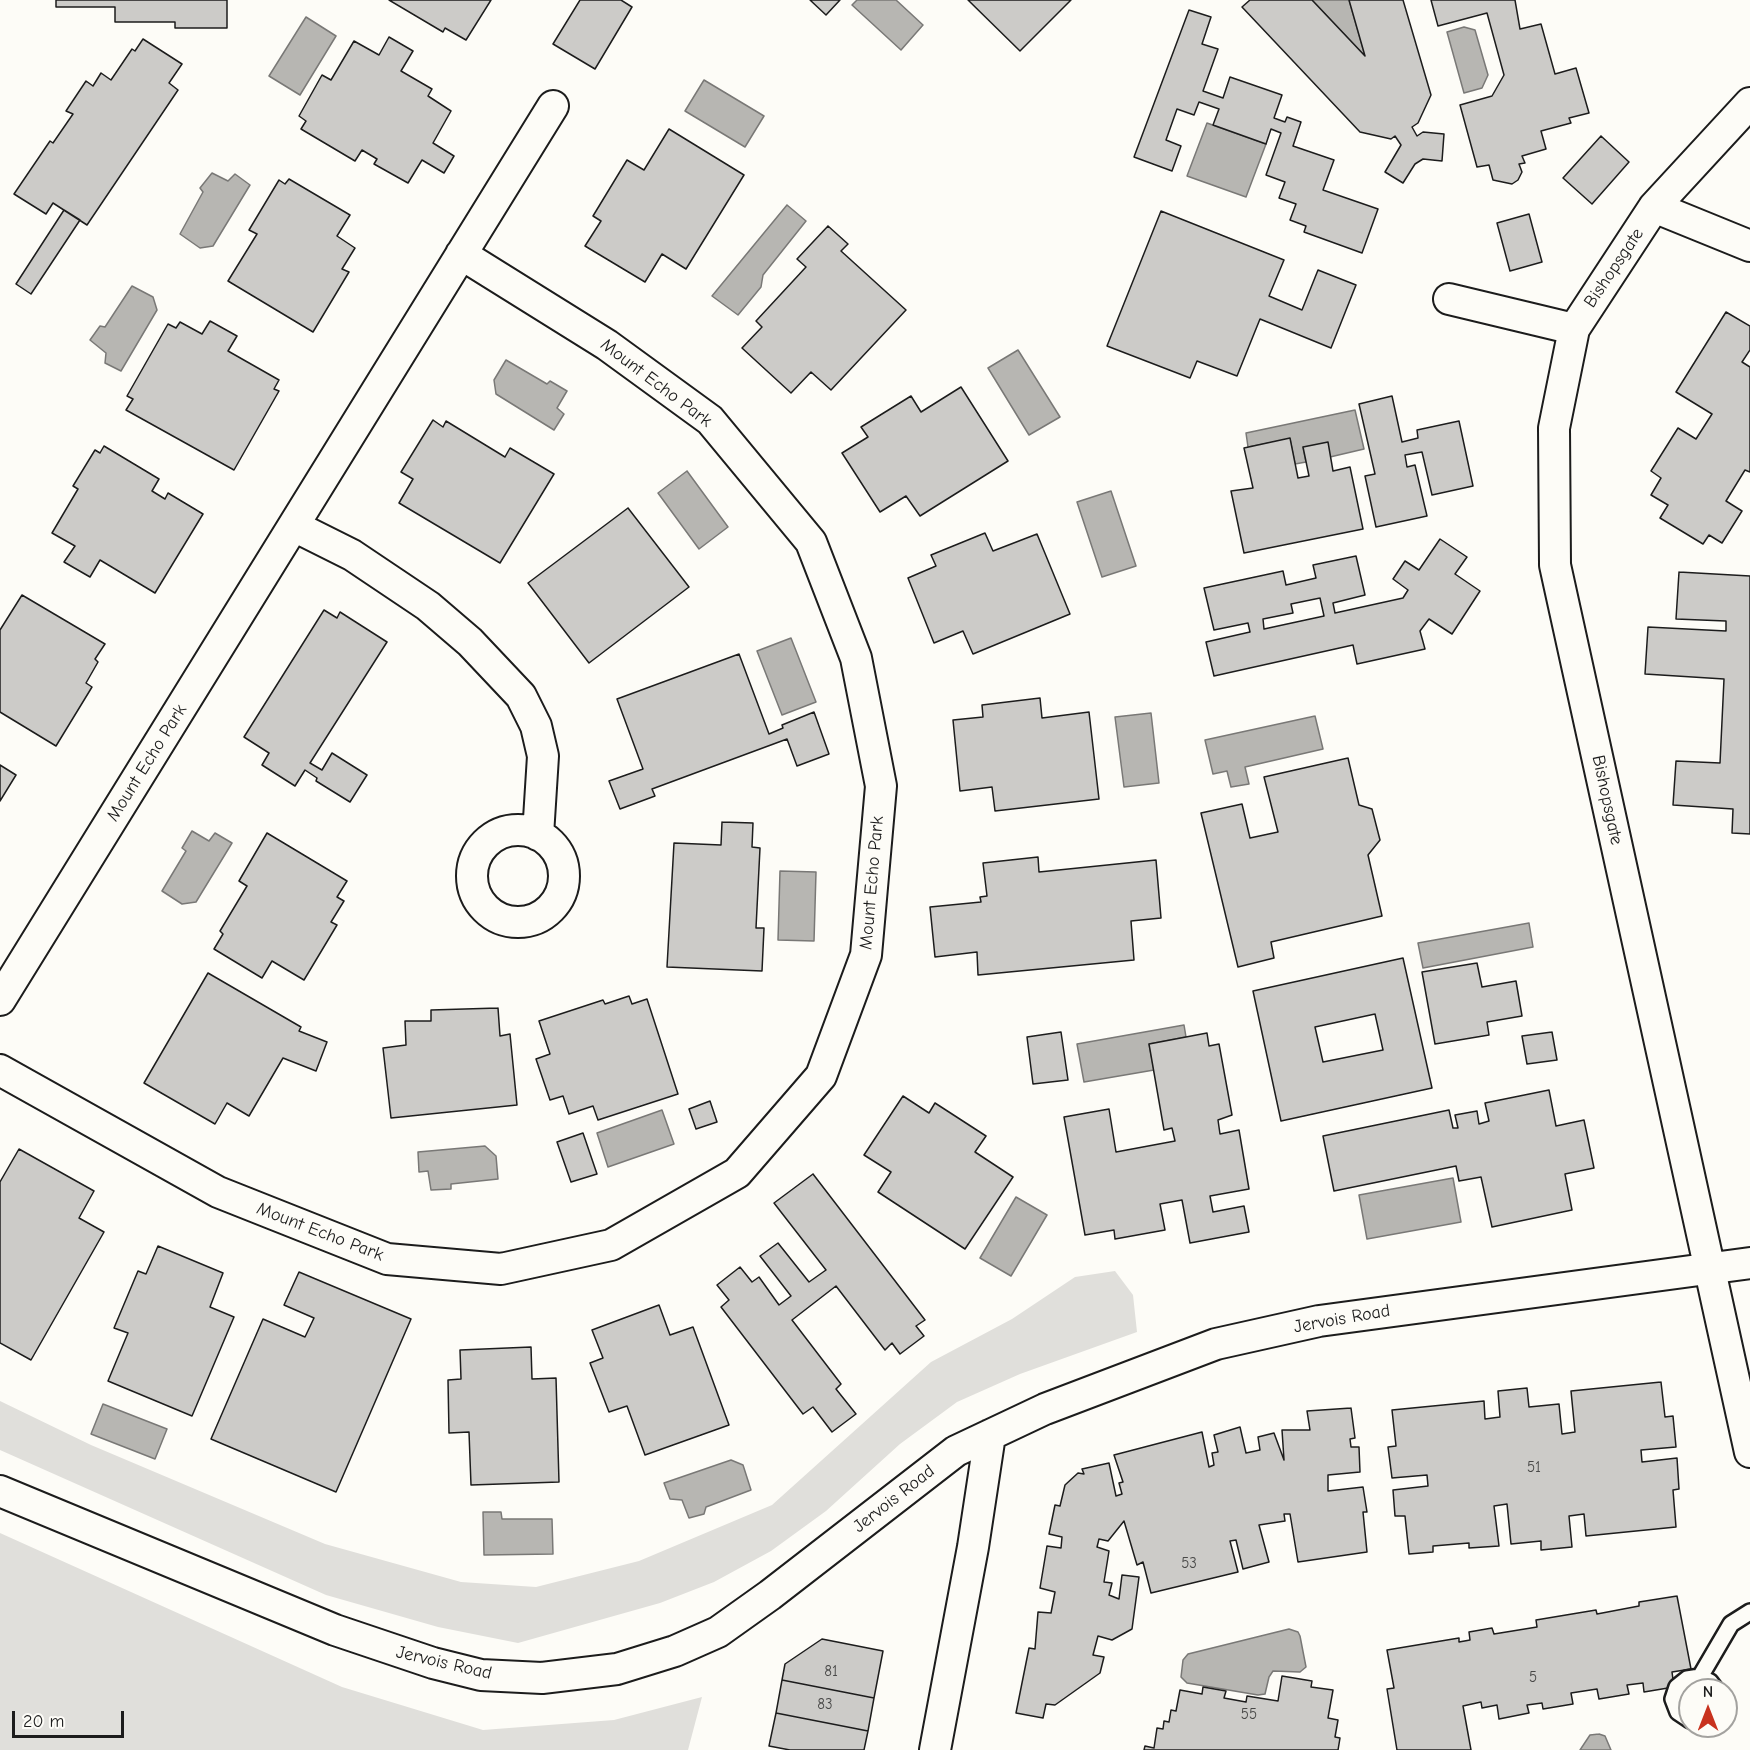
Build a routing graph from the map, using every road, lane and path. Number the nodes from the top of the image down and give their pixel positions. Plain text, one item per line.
1 (1750, 103) edge
2 (553, 106) dead end
3 (1654, 207) junction
4 (1750, 246) edge
5 (461, 254) junction
6 (1449, 298) dead end
7 (1574, 329) junction
8 (294, 526) junction
9 (538, 835) dead end
10 (0, 1000) edge
11 (0, 1070) edge
12 (1750, 1263) edge
13 (1710, 1268) junction
14 (990, 1435) junction
15 (1750, 1452) edge
16 (0, 1491) edge
17 (1750, 1612) edge
18 (1700, 1677) joint
19 (1694, 1678) edge
20 (1678, 1686) edge
21 (1678, 1712) edge
22 (935, 1750) edge

1 - 3 street, Bishopsgate
2 - 5 street, Mount Echo Park
3 - 4 street
3 - 7 street, Bishopsgate
5 - 8 street, Mount Echo Park
5 - 11 street, Mount Echo Park
6 - 7 street
7 - 13 street, Bishopsgate
8 - 9 street
8 - 10 street, Mount Echo Park
12 - 13 street, Jervois Road
13 - 14 street, Jervois Road
13 - 15 street
14 - 16 street, Jervois Road
14 - 22 street
17 - 18 lane
18 - 19 lane
20 - 21 lane

